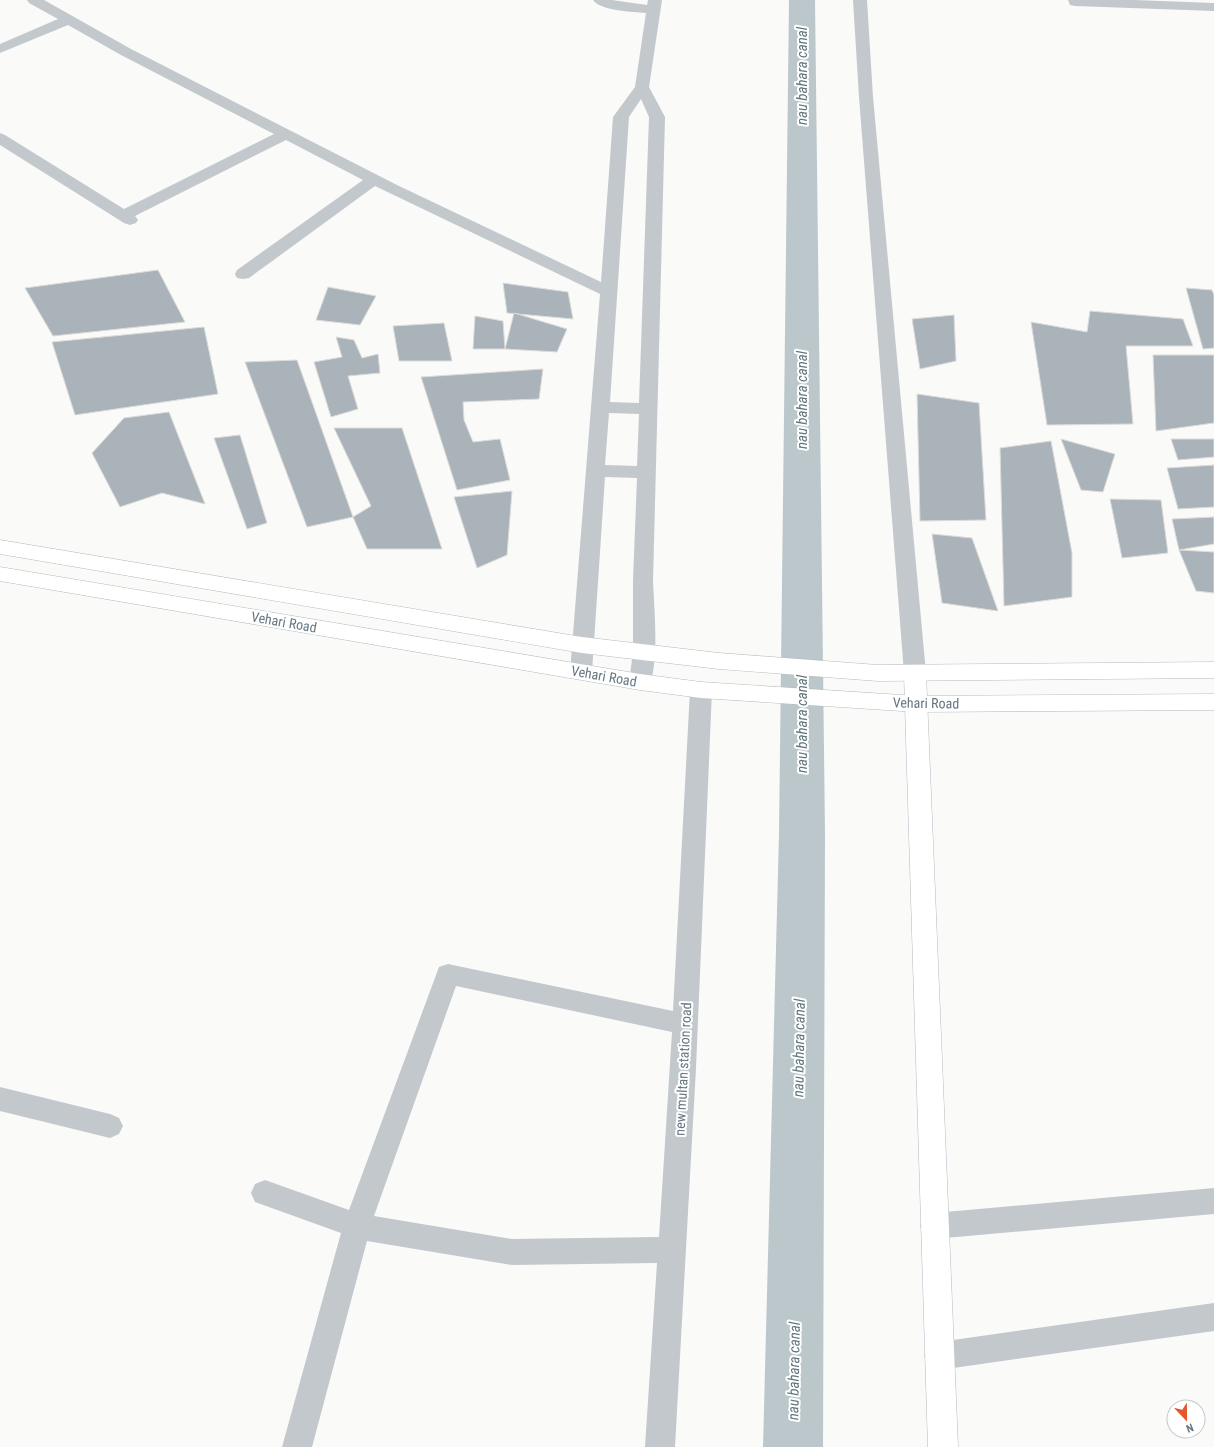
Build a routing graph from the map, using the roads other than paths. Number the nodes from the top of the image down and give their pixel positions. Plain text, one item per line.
1 (34, 0) edge
2 (600, 0) edge
3 (860, 0) edge
4 (1075, 0) edge
5 (654, 5) edge
6 (1214, 7) edge
7 (69, 20) junction
8 (0, 49) edge
9 (642, 87) junction
10 (286, 134) junction
11 (0, 138) edge
12 (375, 179) junction
13 (243, 274) dead end
14 (608, 292) junction
15 (600, 407) junction
16 (649, 410) junction
17 (596, 471) junction
18 (647, 472) junction
19 (0, 547) edge
20 (0, 574) edge
21 (582, 645) junction
22 (644, 652) junction
23 (1214, 670) edge
24 (581, 672) junction
25 (915, 673) junction
26 (640, 682) junction
27 (710, 691) junction
28 (1214, 702) edge
29 (917, 704) junction
30 (686, 1024) junction
31 (0, 1099) edge
32 (110, 1126) dead end
33 (266, 1193) dead end
34 (1214, 1201) edge
35 (357, 1226) junction
36 (934, 1226) junction
37 (672, 1250) junction
38 (1214, 1317) edge
39 (938, 1356) junction
40 (297, 1447) edge
41 (660, 1447) edge
42 (943, 1447) edge

1 - 7 street
2 - 5 street
3 - 25 street
4 - 6 street
5 - 9 street
7 - 8 street
7 - 10 street
9 - 14 street
9 - 16 street
10 - 11 street
10 - 12 street
12 - 13 street
12 - 14 street
14 - 15 street
15 - 16 street
15 - 17 street
16 - 18 street
17 - 18 street
17 - 21 street
18 - 22 street
19 - 21 main road, Vehari Road
20 - 24 main road, Vehari Road
21 - 22 main road, Vehari Road
21 - 24 street
22 - 25 main road, Vehari Road
22 - 26 street
23 - 25 main road, Vehari Road
24 - 26 main road, Vehari Road
25 - 29 main road
26 - 27 main road, Vehari Road
27 - 29 main road, Vehari Road
27 - 30 street, new multan station road
28 - 29 main road, Vehari Road
29 - 36 main road
30 - 35 street
30 - 37 street, new multan station road
31 - 32 street
33 - 35 street
34 - 36 street
35 - 37 street
35 - 40 street
36 - 39 main road
37 - 41 street, new multan station road
38 - 39 street
39 - 42 main road

